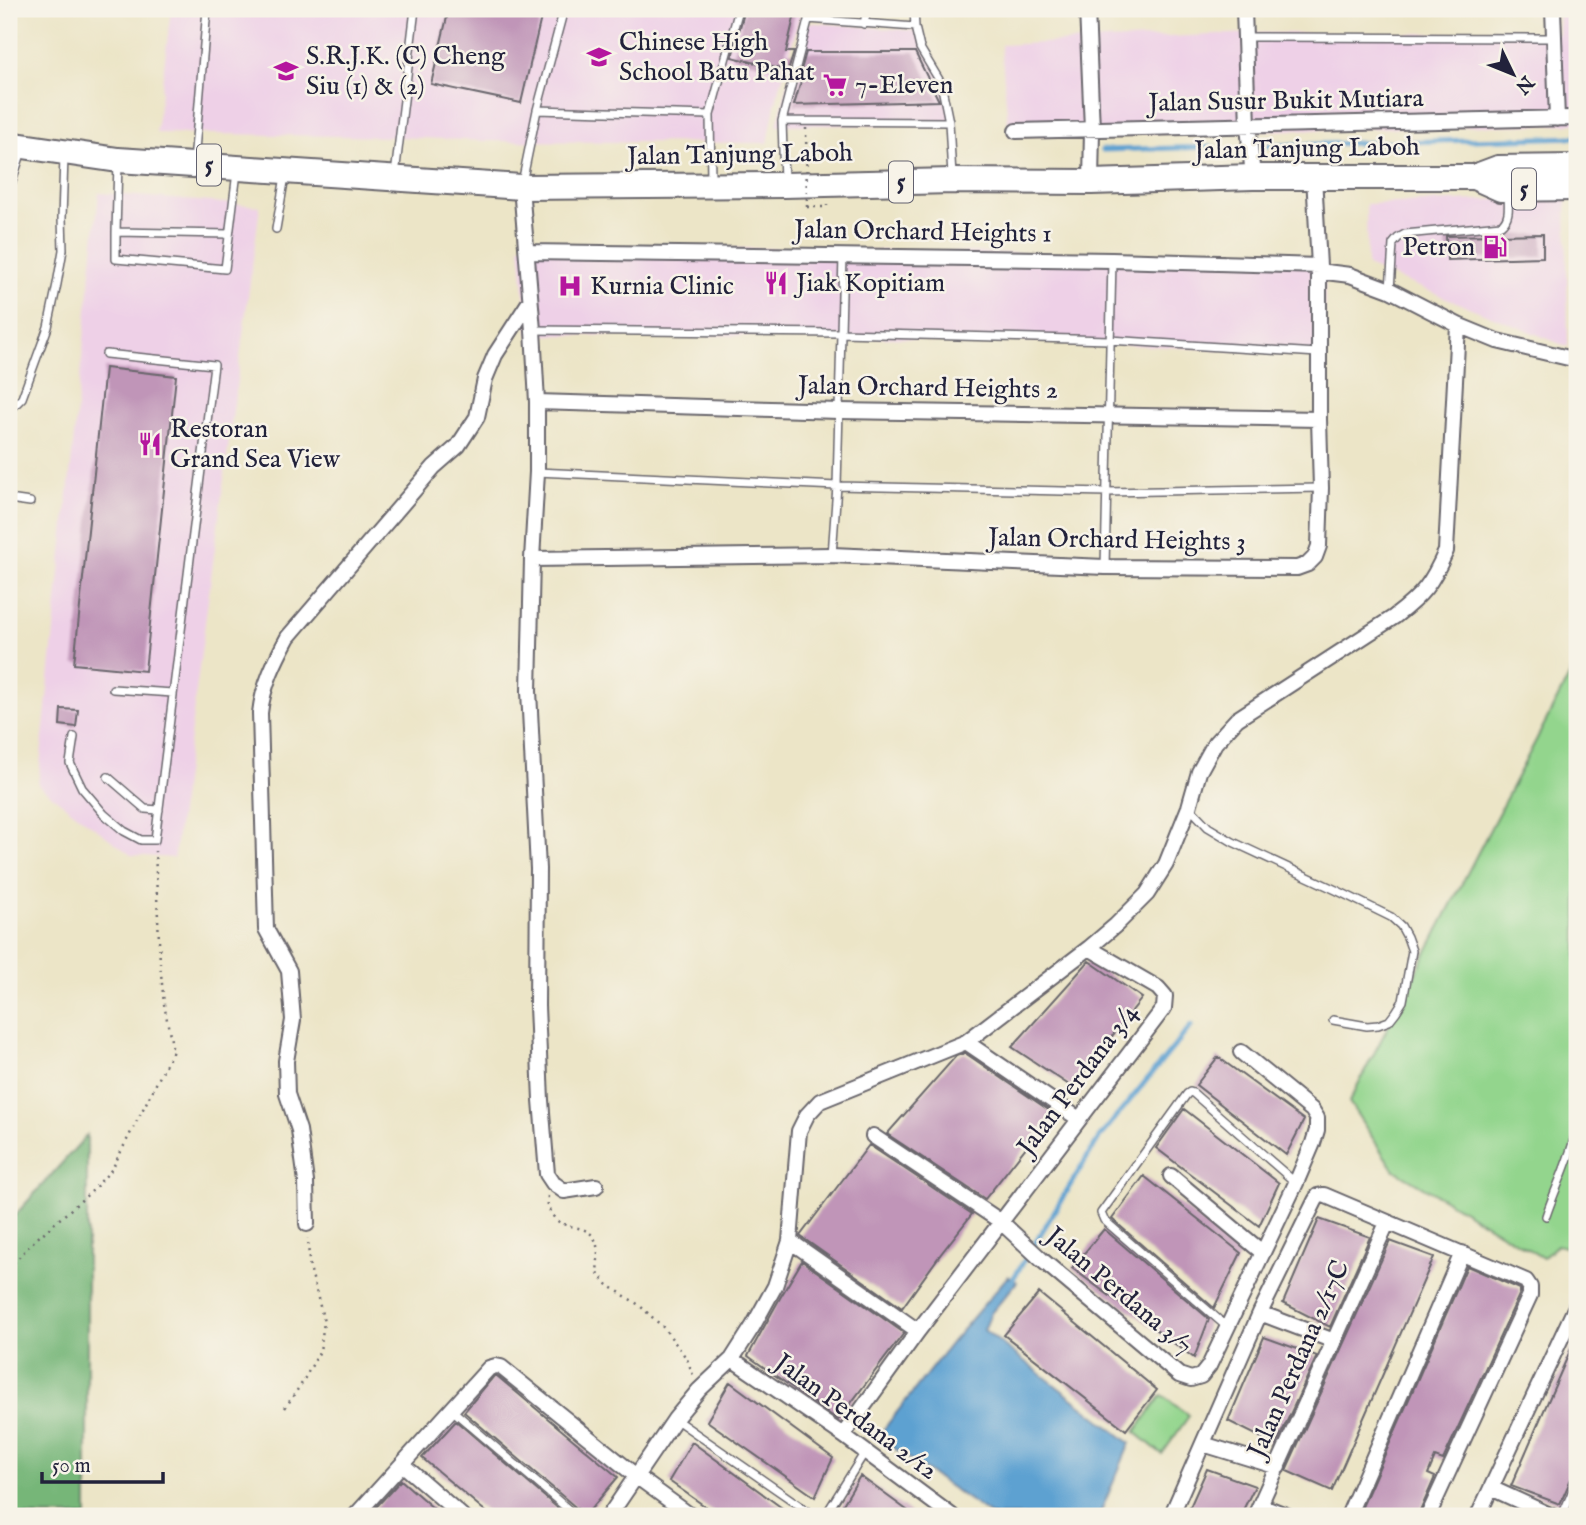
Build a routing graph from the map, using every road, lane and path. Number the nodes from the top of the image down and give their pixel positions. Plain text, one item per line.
1 (207, 9) edge
2 (415, 9) edge
3 (564, 9) edge
4 (738, 9) edge
5 (811, 9) edge
6 (867, 9) edge
7 (914, 9) edge
8 (1087, 9) edge
9 (1244, 9) edge
10 (1553, 9) edge
11 (808, 19) junction
12 (864, 23) junction
13 (915, 27) junction
14 (1245, 37) junction
15 (1554, 38) junction
16 (537, 110) junction
17 (710, 115) junction
18 (1557, 119) junction
19 (1577, 119) edge
20 (782, 121) junction
21 (949, 122) junction
22 (806, 128) dead end
23 (1093, 129) junction
24 (1016, 131) dead end
25 (16, 146) edge
26 (1250, 150) junction
27 (64, 153) junction
28 (118, 160) junction
29 (194, 164) junction
30 (1577, 167) edge
31 (238, 168) junction
32 (286, 172) junction
33 (1314, 176) junction
34 (395, 177) junction
35 (1474, 177) junction
36 (952, 181) junction
37 (1091, 183) junction
38 (711, 185) junction
39 (784, 186) junction
40 (522, 187) junction
41 (1577, 188) edge
42 (1508, 189) junction
43 (9, 190) edge
44 (827, 207) dead end
45 (276, 229) dead end
46 (117, 232) junction
47 (229, 234) junction
48 (527, 251) junction
49 (843, 256) junction
50 (1112, 260) junction
51 (1318, 268) junction
52 (1390, 290) junction
53 (530, 301) junction
54 (1458, 326) junction
55 (533, 330) junction
56 (841, 333) junction
57 (1109, 340) junction
58 (1318, 353) junction
59 (106, 354) dead end
60 (1577, 360) edge
61 (537, 402) junction
62 (9, 408) edge
63 (838, 411) junction
64 (1108, 415) junction
65 (1319, 419) junction
66 (537, 472) junction
67 (837, 485) junction
68 (1321, 488) junction
69 (1107, 492) junction
70 (9, 499) edge
71 (30, 502) dead end
72 (832, 555) junction
73 (532, 559) junction
74 (1105, 567) junction
75 (113, 688) dead end
76 (173, 693) junction
77 (74, 737) dead end
78 (108, 778) dead end
79 (1189, 807) junction
80 (159, 810) junction
81 (155, 840) junction
82 (1089, 948) junction
83 (1333, 1020) dead end
84 (966, 1042) junction
85 (1241, 1052) dead end
86 (1079, 1119) junction
87 (1577, 1127) edge
88 (873, 1136) dead end
89 (1171, 1175) dead end
90 (553, 1183) junction
91 (1296, 1183) junction
92 (596, 1186) dead end
93 (1546, 1216) dead end
94 (1000, 1222) junction
95 (1387, 1223) junction
96 (307, 1224) joint
97 (790, 1241) junction
98 (1263, 1253) junction
99 (1462, 1253) junction
100 (9, 1268) edge
101 (1577, 1304) edge
102 (1260, 1313) junction
103 (1227, 1328) junction
104 (918, 1331) junction
105 (1334, 1341) junction
106 (732, 1359) junction
107 (699, 1390) junction
108 (285, 1408) dead end
109 (451, 1410) junction
110 (675, 1419) junction
111 (843, 1436) junction
112 (1203, 1444) junction
113 (865, 1452) junction
114 (402, 1464) junction
115 (1278, 1466) junction
116 (636, 1476) junction
117 (1577, 1482) edge
118 (1491, 1488) junction
119 (1258, 1511) edge
120 (806, 1513) edge
121 (355, 1516) edge
122 (462, 1516) edge
123 (576, 1516) edge
124 (609, 1516) edge
125 (691, 1516) edge
126 (815, 1516) edge
127 (825, 1516) edge
128 (952, 1516) edge
129 (1171, 1516) edge
130 (1287, 1516) edge
131 (1348, 1516) edge
132 (1428, 1516) edge
133 (1478, 1516) edge
134 (1552, 1516) edge
135 (1562, 1516) edge

1 - 29 lane
2 - 34 lane
3 - 16 lane
4 - 17 lane
5 - 11 lane
6 - 12 lane
7 - 13 lane
8 - 23 street
9 - 14 street
10 - 15 street
11 - 12 lane
11 - 20 lane
12 - 13 lane
13 - 21 lane
14 - 15 lane
14 - 26 street
15 - 18 street
16 - 17 lane
16 - 40 lane
17 - 38 lane
18 - 19 street, Jalan Susur Bukit Mutiara
18 - 26 street, Jalan Susur Bukit Mutiara
20 - 21 lane
20 - 39 lane
21 - 36 lane
22 - 44 path, bridge
23 - 24 street, Jalan Susur Bukit Mutiara
23 - 26 street, Jalan Susur Bukit Mutiara
23 - 37 street
25 - 27 highway, Jalan Tanjung Laboh / 5
25 - 43 lane
26 - 33 highway, Jalan Tanjung Laboh / 5
26 - 37 highway, Jalan Tanjung Laboh / 5
27 - 28 highway, Jalan Tanjung Laboh / 5
27 - 62 lane
28 - 29 highway, Jalan Tanjung Laboh / 5
28 - 46 lane
29 - 31 highway, Jalan Tanjung Laboh / 5
30 - 35 highway, Jalan Tanjung Laboh / 5
31 - 32 highway, Jalan Tanjung Laboh / 5
31 - 47 lane
32 - 34 highway, Jalan Tanjung Laboh / 5
32 - 45 lane
33 - 35 highway, Jalan Tanjung Laboh / 5
33 - 51 street, Jalan Orchard Heights 3
34 - 40 highway, Jalan Tanjung Laboh / 5
35 - 42 highway, Jalan Tanjung Laboh / 5
36 - 37 highway, Jalan Tanjung Laboh / 5
36 - 39 highway, Jalan Tanjung Laboh / 5
38 - 39 highway, Jalan Tanjung Laboh / 5
38 - 40 highway, Jalan Tanjung Laboh / 5
40 - 48 street
41 - 42 highway, Jalan Tanjung Laboh / 5
42 - 52 lane
46 - 47 lane
46 - 47 lane
48 - 49 street, Jalan Orchard Heights 1
48 - 53 street
49 - 50 street, Jalan Orchard Heights 1
49 - 56 lane
50 - 51 street, Jalan Orchard Heights 1
50 - 57 lane
51 - 52 street, Jalan Orchard Heights 1
51 - 58 street, Jalan Orchard Heights 3
52 - 54 street, Jalan Orchard Heights 1
53 - 55 street
53 - 96 street
54 - 60 street, Jalan Orchard Heights 1
54 - 79 street
55 - 56 lane
55 - 61 street
56 - 57 lane
56 - 63 lane
57 - 58 lane
57 - 64 lane
58 - 65 street, Jalan Orchard Heights 3
59 - 76 lane
61 - 63 street, Jalan Orchard Heights 2
61 - 66 street
63 - 64 street, Jalan Orchard Heights 2
63 - 67 lane
64 - 65 street, Jalan Orchard Heights 2
64 - 69 lane
65 - 68 street, Jalan Orchard Heights 3
66 - 67 lane
66 - 73 street
67 - 69 lane
67 - 72 lane
68 - 69 lane
68 - 74 street, Jalan Orchard Heights 3
69 - 74 lane
70 - 71 lane
72 - 73 street, Jalan Orchard Heights 3
72 - 74 street, Jalan Orchard Heights 3
73 - 90 street
75 - 76 lane
76 - 80 lane
77 - 81 lane
78 - 80 lane
79 - 82 street
79 - 83 lane
80 - 81 lane
81 - 100 path
82 - 84 street
82 - 86 street, Jalan Perdana 3/4
84 - 86 street
84 - 97 street
85 - 91 street, Jalan Perdana 3/7
86 - 94 street, Jalan Perdana 3/4
87 - 93 lane
88 - 94 street, Jalan Perdana 3/7
89 - 98 street
90 - 92 street
90 - 107 path
91 - 98 street, Jalan Perdana 3/7
91 - 103 lane
94 - 103 street, Jalan Perdana 3/7
94 - 104 street, Jalan Perdana 3/4
95 - 99 street
95 - 102 street
95 - 105 street, Jalan Perdana 2/17C
96 - 108 path
97 - 104 street
97 - 106 street
98 - 103 street, Jalan Perdana 3/7
99 - 131 street
99 - 132 street
101 - 118 street
102 - 105 street
102 - 112 street
104 - 111 street, Jalan Perdana 3/4
105 - 115 street, Jalan Perdana 2/17C
106 - 107 street
106 - 111 street, Jalan Perdana 2/12
107 - 110 street
109 - 114 street
109 - 116 street
109 - 123 lane
110 - 116 street
110 - 120 lane
111 - 113 street, Jalan Perdana 2/12
112 - 115 street
112 - 129 street
113 - 127 lane
113 - 128 street, Jalan Perdana 2/12
114 - 121 street
114 - 122 street
115 - 119 street, Jalan Perdana 2/17C
116 - 124 street
116 - 125 street
117 - 135 lane
118 - 133 street
118 - 134 street
119 - 130 street
120 - 126 lane

